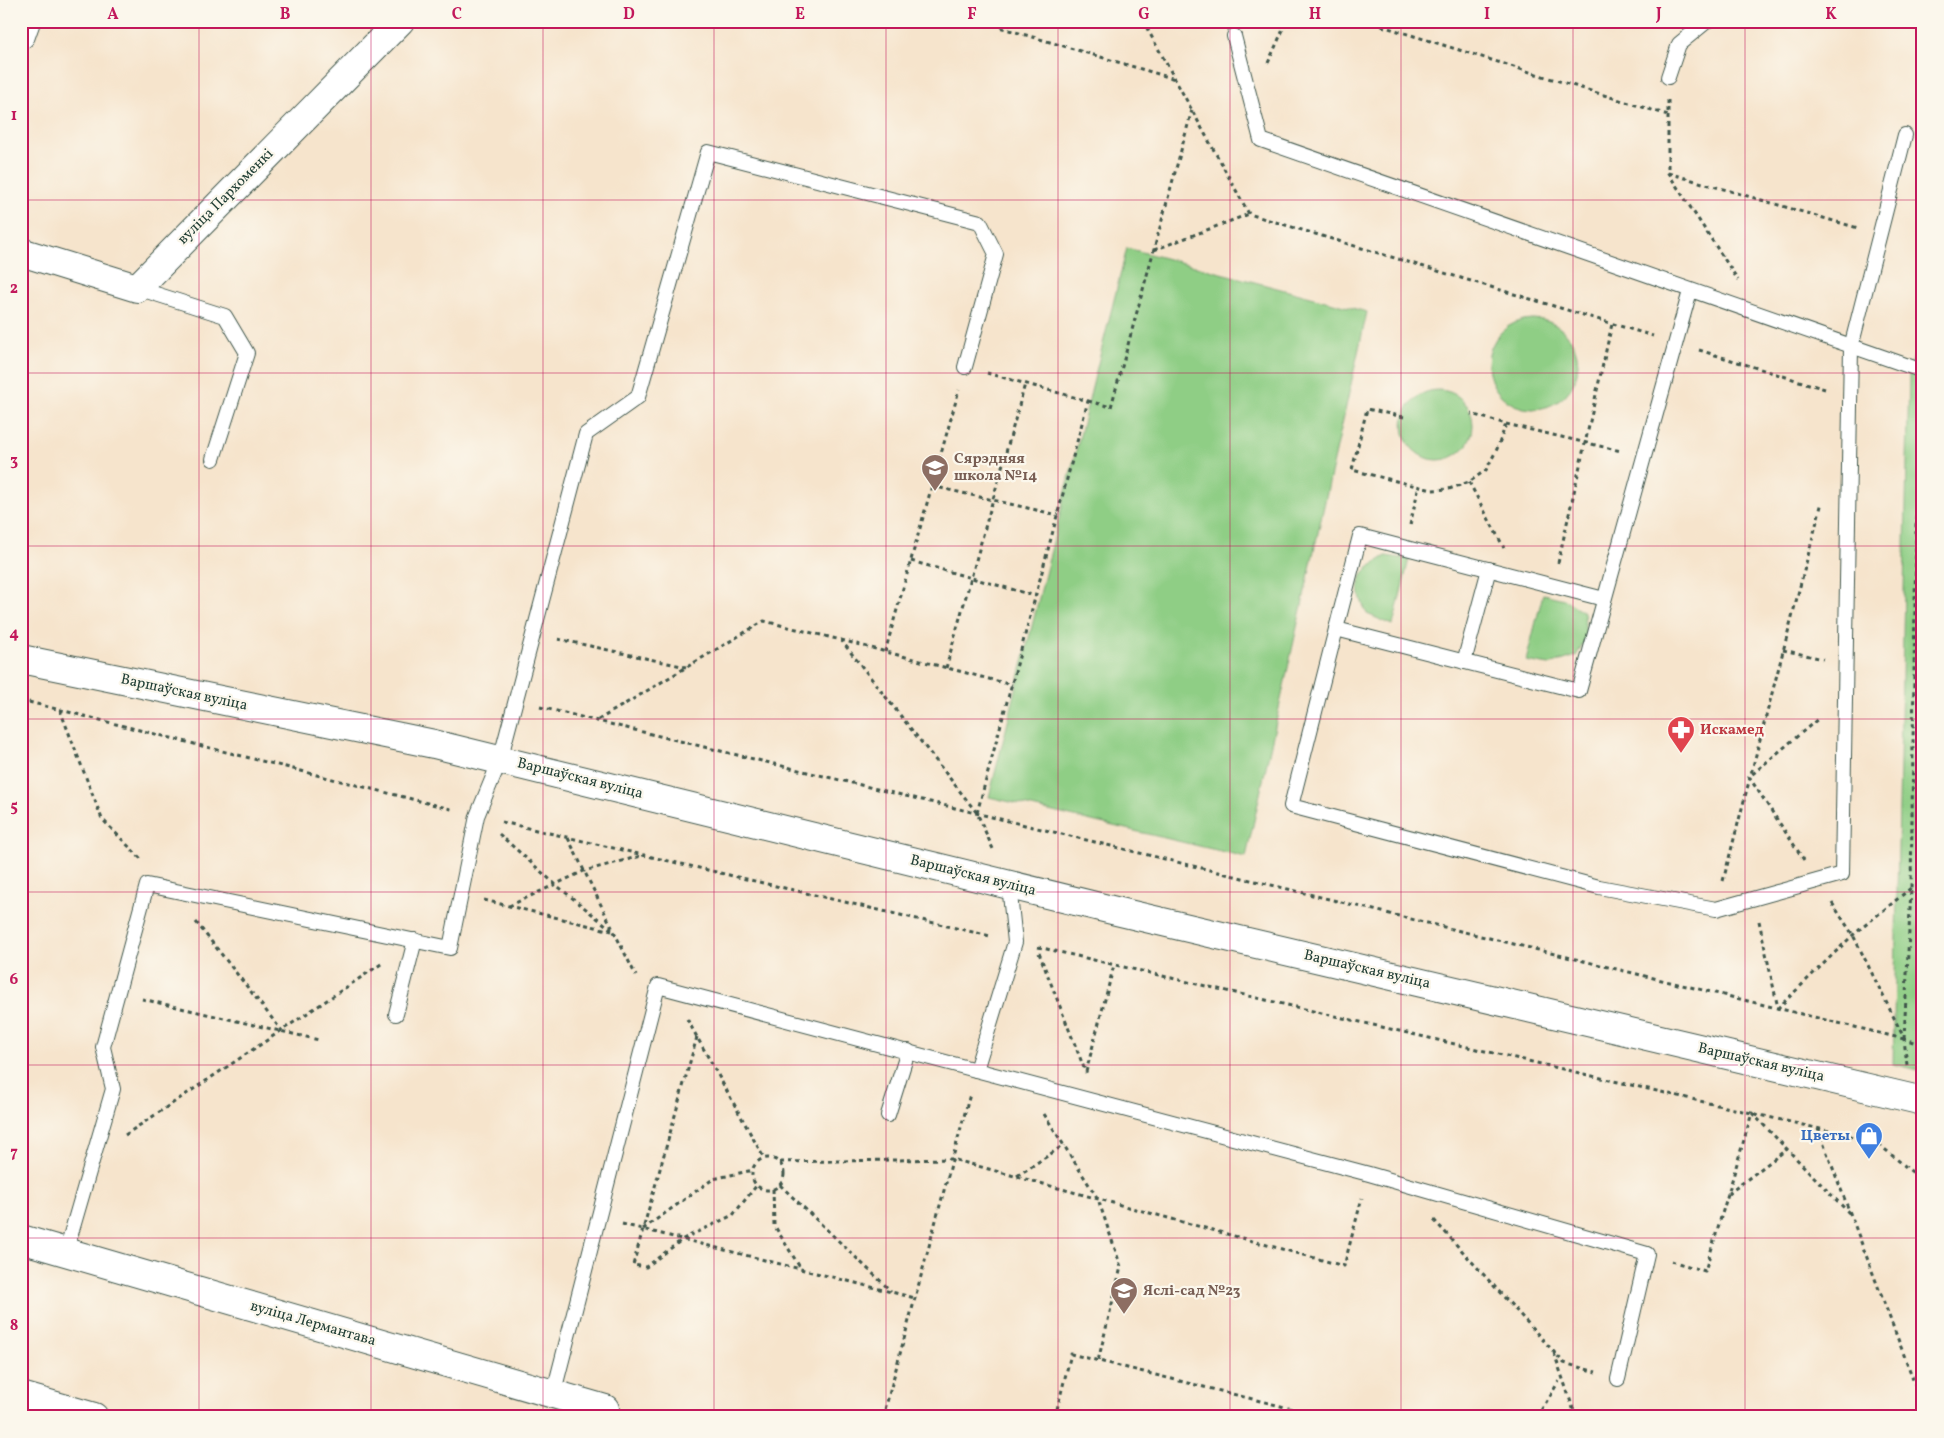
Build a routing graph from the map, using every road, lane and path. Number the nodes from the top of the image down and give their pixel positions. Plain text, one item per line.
1 (26, 21) edge
2 (400, 21) edge
3 (1000, 21) edge
4 (1143, 21) edge
5 (1287, 21) edge
6 (1366, 21) edge
7 (1707, 21) edge
8 (21, 35) edge
9 (1234, 36) dead end
10 (1668, 77) joint
11 (1175, 79) junction
12 (1251, 100) junction
13 (1192, 110) junction
14 (1668, 115) junction
15 (1905, 136) dead end
16 (1668, 173) junction
17 (1250, 214) junction
18 (1880, 235) junction
19 (1154, 250) junction
20 (21, 252) edge
21 (136, 288) junction
22 (1690, 291) junction
23 (1762, 316) junction
24 (1612, 324) junction
25 (1675, 343) junction
26 (1852, 347) junction
27 (965, 367) junction
28 (1923, 371) edge
29 (1025, 384) junction
30 (1850, 396) junction
31 (1088, 401) junction
32 (1471, 414) dead end
33 (1404, 417) dead end
34 (1923, 417) edge
35 (1506, 424) junction
36 (1586, 442) junction
37 (1644, 456) junction
38 (213, 460) dead end
39 (1917, 460) junction
40 (1923, 460) edge
41 (1469, 482) junction
42 (932, 486) junction
43 (1419, 486) junction
44 (993, 500) junction
45 (1823, 500) dead end
46 (1058, 515) junction
47 (1405, 548) junction
48 (911, 562) junction
49 (1489, 569) junction
50 (1520, 577) junction
51 (971, 578) junction
52 (1553, 586) junction
53 (1036, 596) junction
54 (1604, 598) junction
55 (1336, 629) junction
56 (533, 634) junction
57 (840, 640) junction
58 (1783, 650) junction
59 (885, 652) junction
60 (21, 659) edge
61 (1464, 662) junction
62 (1845, 664) junction
63 (686, 668) junction
64 (946, 668) junction
65 (1012, 685) junction
66 (1845, 697) junction
67 (21, 700) edge
68 (515, 701) junction
69 (598, 721) junction
70 (500, 760) junction
71 (1749, 777) junction
72 (978, 814) junction
73 (477, 816) junction
74 (568, 837) junction
75 (646, 855) junction
76 (584, 870) junction
77 (1817, 881) junction
78 (555, 884) junction
79 (1009, 885) junction
80 (1911, 888) junction
81 (461, 894) junction
82 (1754, 899) junction
83 (509, 906) junction
84 (1716, 909) junction
85 (615, 932) junction
86 (1853, 935) junction
87 (415, 940) junction
88 (1016, 942) junction
89 (1114, 965) junction
90 (670, 990) junction
91 (117, 994) junction
92 (652, 1008) junction
93 (1778, 1008) junction
94 (396, 1014) dead end
95 (282, 1031) junction
96 (697, 1037) junction
97 (1904, 1039) junction
98 (320, 1040) dead end
99 (908, 1052) junction
100 (976, 1070) junction
101 (1086, 1073) junction
102 (1024, 1082) junction
103 (1080, 1097) junction
104 (1923, 1101) edge
105 (1752, 1113) junction
106 (888, 1115) dead end
107 (1818, 1128) junction
108 (1064, 1145) junction
109 (1787, 1148) junction
110 (94, 1156) junction
111 (764, 1158) junction
112 (952, 1159) junction
113 (780, 1162) junction
114 (753, 1170) junction
115 (1369, 1174) junction
116 (1016, 1176) junction
117 (1923, 1181) edge
118 (757, 1185) junction
119 (780, 1185) junction
120 (773, 1189) junction
121 (1728, 1194) junction
122 (1098, 1199) junction
123 (1850, 1214) junction
124 (598, 1218) junction
125 (1433, 1218) dead end
126 (642, 1229) junction
127 (683, 1239) junction
128 (21, 1240) edge
129 (66, 1251) junction
130 (1647, 1254) junction
131 (802, 1269) junction
132 (891, 1292) junction
133 (915, 1298) junction
134 (1554, 1350) junction
135 (1098, 1361) junction
136 (1618, 1379) joint
137 (1558, 1381) dead end
138 (553, 1395) junction
139 (21, 1396) edge
140 (1923, 1406) edge
141 (605, 1410) dead end
142 (94, 1417) edge
143 (883, 1417) edge
144 (1055, 1417) edge
145 (1325, 1417) edge
146 (1537, 1417) edge
147 (1576, 1417) edge

1 - 8 street
2 - 21 street, вуліца Пархоменкі
3 - 11 path
4 - 11 path
5 - 12 path
6 - 14 path
7 - 10 lane
9 - 12 lane
10 - 14 path
11 - 13 path
12 - 22 lane
13 - 17 path
13 - 19 path
14 - 16 path
15 - 18 lane
16 - 18 path
16 - 23 path
17 - 19 path
17 - 24 path
18 - 26 lane
19 - 31 path
20 - 21 street
21 - 38 lane
22 - 23 lane
22 - 25 lane
23 - 26 lane
24 - 25 path
24 - 36 path
25 - 30 path
25 - 37 lane
26 - 28 lane
26 - 30 lane
27 - 29 path
27 - 42 path
27 - 56 lane
29 - 31 path
29 - 44 path
30 - 62 lane
31 - 46 path
32 - 35 path
33 - 43 path
34 - 39 path
35 - 36 path
35 - 41 path
36 - 37 path
36 - 52 path
37 - 54 lane
39 - 40 path
39 - 80 path
41 - 43 path
41 - 50 path
42 - 44 path
42 - 48 path
43 - 47 path
44 - 46 path
44 - 51 path
45 - 58 path
46 - 53 path
47 - 49 lane
47 - 55 lane
48 - 51 path
48 - 59 path
49 - 50 lane
49 - 61 lane
50 - 52 lane
51 - 53 path
51 - 64 path
52 - 54 lane
53 - 65 path
54 - 61 lane
55 - 61 lane
55 - 84 lane
56 - 63 path
56 - 68 lane
57 - 59 path
57 - 63 path
57 - 72 path
58 - 62 path
58 - 71 path
59 - 64 path
60 - 70 street, Варшаўская вуліца
62 - 66 lane
63 - 69 path
64 - 65 path
65 - 72 path
66 - 71 path
66 - 77 lane
67 - 73 path
68 - 69 path
68 - 70 lane
69 - 72 path
70 - 73 lane
70 - 79 street, Варшаўская вуліца
71 - 77 path
71 - 84 path
72 - 93 path
73 - 74 path
73 - 78 path
73 - 81 lane
74 - 75 path
74 - 76 path
75 - 76 path
75 - 88 path
76 - 78 path
76 - 85 path
77 - 82 lane
77 - 86 path
78 - 83 path
78 - 85 path
79 - 88 lane
79 - 104 street, Варшаўская вуліца
80 - 86 path
80 - 97 path
81 - 83 path
81 - 87 lane
82 - 84 lane
82 - 93 path
83 - 85 path
85 - 92 path
86 - 93 path
86 - 97 path
87 - 91 lane
87 - 94 lane
87 - 95 path
88 - 100 lane
89 - 101 path
89 - 101 path
89 - 105 path
90 - 92 lane
90 - 96 path
90 - 99 lane
91 - 95 path
91 - 110 lane
92 - 124 lane
93 - 97 path
95 - 98 path
95 - 110 path
96 - 111 path
96 - 126 path
99 - 100 lane
99 - 106 lane
100 - 102 lane
100 - 112 path
101 - 103 path
102 - 103 lane
102 - 108 path
103 - 115 lane
105 - 107 path
105 - 109 path
105 - 121 path
107 - 117 path
107 - 123 path
108 - 116 path
108 - 122 path
109 - 121 path
109 - 123 path
110 - 129 lane
111 - 113 path
111 - 114 path
112 - 113 path
112 - 116 path
112 - 133 path
113 - 119 path
114 - 118 path
114 - 126 path
115 - 122 path
115 - 130 lane
116 - 122 path
118 - 120 path
118 - 127 path
119 - 120 path
119 - 132 path
120 - 131 path
121 - 130 path
122 - 135 path
123 - 140 path
124 - 126 path
124 - 138 lane
125 - 134 path
126 - 127 path
126 - 127 path
127 - 131 path
128 - 129 street, вуліца Лермантава
129 - 138 street, вуліца Лермантава
130 - 136 lane
131 - 132 path
132 - 133 path
133 - 143 path
134 - 136 path
134 - 147 path
135 - 144 path
135 - 145 path
137 - 146 path
138 - 141 street, вуліца Лермантава
139 - 142 street

